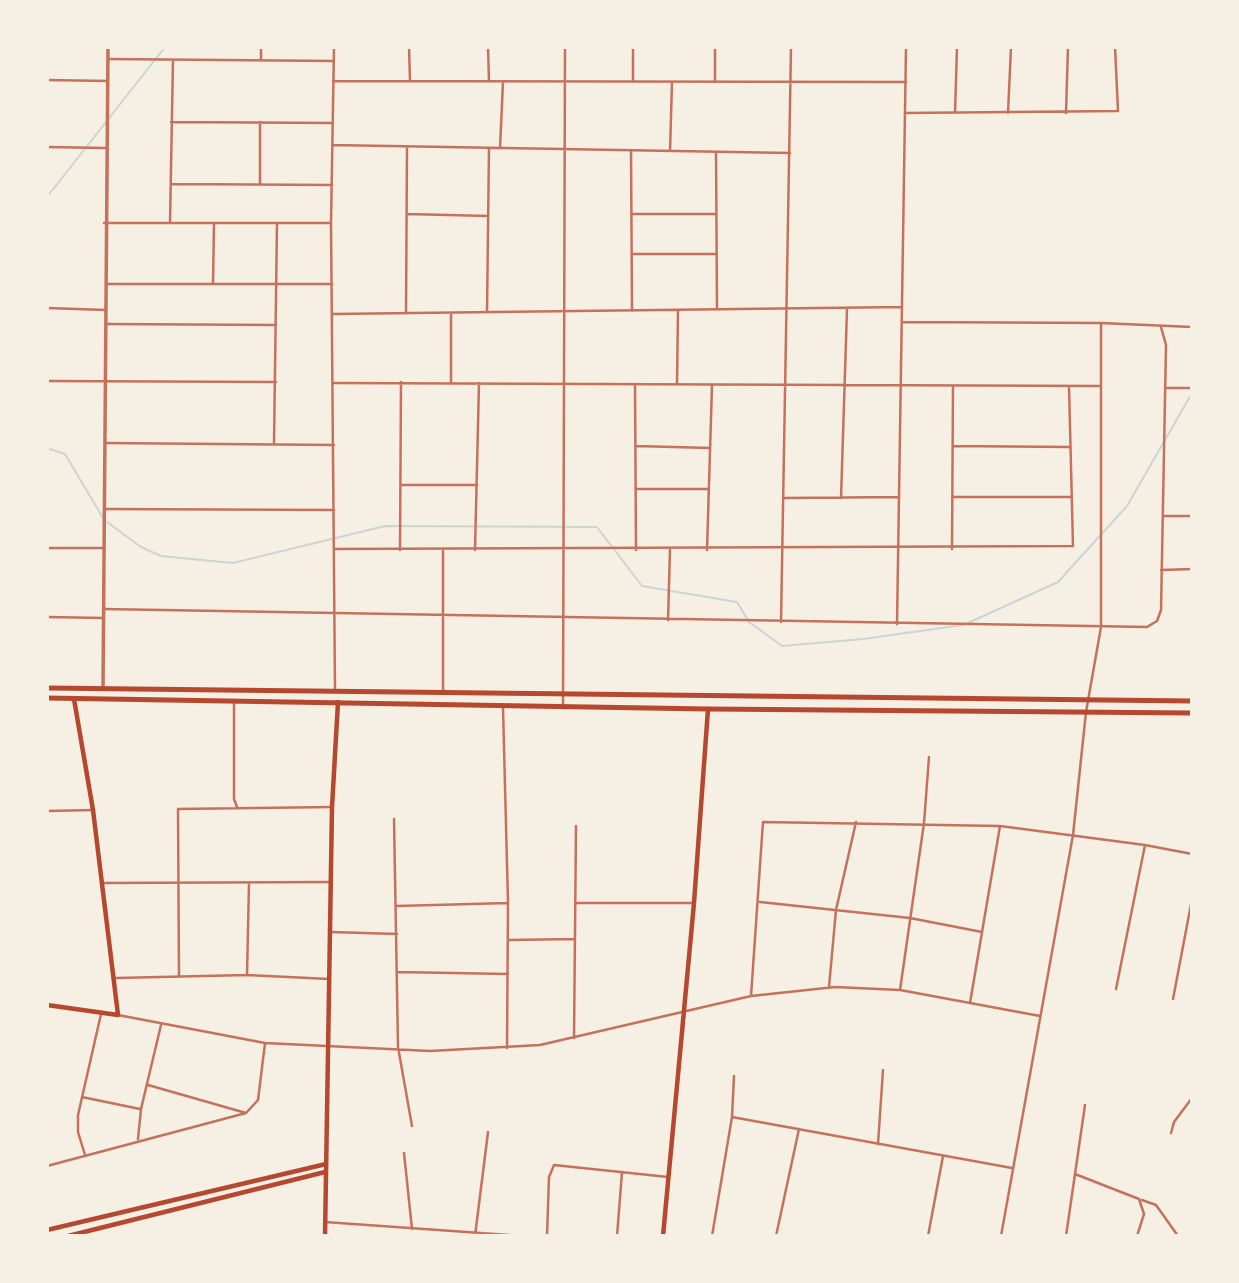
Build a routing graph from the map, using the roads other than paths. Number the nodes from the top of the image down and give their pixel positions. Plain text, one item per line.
1 (108, 47) edge
2 (261, 47) edge
3 (334, 47) edge
4 (409, 47) edge
5 (488, 47) edge
6 (565, 47) edge
7 (633, 47) edge
8 (715, 47) edge
9 (792, 47) edge
10 (906, 47) edge
11 (957, 47) edge
12 (1011, 47) edge
13 (1068, 47) edge
14 (1115, 47) edge
15 (108, 59) junction
16 (173, 60) junction
17 (261, 60) junction
18 (334, 61) junction
19 (47, 80) edge
20 (107, 81) junction
21 (333, 81) junction
22 (410, 81) junction
23 (489, 81) junction
24 (503, 81) junction
25 (565, 81) junction
26 (632, 81) junction
27 (672, 82) junction
28 (715, 82) junction
29 (791, 82) junction
30 (906, 82) junction
31 (905, 113) junction
32 (955, 113) junction
33 (1008, 113) junction
34 (1066, 113) junction
35 (171, 121) junction
36 (260, 122) junction
37 (332, 122) junction
38 (332, 145) junction
39 (47, 147) edge
40 (407, 147) junction
41 (106, 148) junction
42 (489, 148) junction
43 (500, 148) junction
44 (565, 149) junction
45 (632, 150) junction
46 (670, 151) junction
47 (716, 151) junction
48 (790, 153) junction
49 (171, 184) junction
50 (260, 185) junction
51 (331, 186) junction
52 (407, 214) junction
53 (632, 214) junction
54 (716, 214) junction
55 (488, 216) junction
56 (104, 223) junction
57 (170, 223) junction
58 (214, 223) junction
59 (277, 223) junction
60 (331, 223) junction
61 (632, 254) junction
62 (716, 254) junction
63 (213, 283) junction
64 (106, 284) junction
65 (277, 284) junction
66 (332, 284) junction
67 (902, 307) junction
68 (47, 308) edge
69 (847, 308) junction
70 (717, 309) junction
71 (787, 309) junction
72 (106, 310) junction
73 (678, 310) junction
74 (632, 311) junction
75 (487, 312) junction
76 (564, 312) junction
77 (406, 313) junction
78 (451, 313) junction
79 (332, 314) junction
80 (902, 322) junction
81 (1101, 323) junction
82 (106, 324) junction
83 (276, 325) junction
84 (1161, 327) junction
85 (1192, 327) edge
86 (47, 381) edge
87 (105, 382) junction
88 (276, 382) junction
89 (334, 383) junction
90 (401, 383) junction
91 (450, 383) junction
92 (479, 383) junction
93 (564, 383) junction
94 (635, 384) junction
95 (677, 384) junction
96 (712, 384) junction
97 (786, 385) junction
98 (844, 385) junction
99 (901, 385) junction
100 (953, 386) junction
101 (1101, 386) junction
102 (1069, 387) junction
103 (1165, 388) junction
104 (1192, 388) edge
105 (105, 443) junction
106 (274, 444) junction
107 (334, 445) junction
108 (635, 446) junction
109 (953, 446) junction
110 (1071, 447) junction
111 (710, 448) junction
112 (401, 485) junction
113 (477, 485) junction
114 (636, 489) junction
115 (709, 489) junction
116 (899, 497) junction
117 (954, 497) junction
118 (1071, 497) junction
119 (783, 498) junction
120 (841, 498) junction
121 (105, 509) junction
122 (334, 510) junction
123 (1163, 516) junction
124 (1192, 516) edge
125 (47, 548) edge
126 (104, 548) junction
127 (335, 549) junction
128 (898, 549) junction
129 (952, 549) junction
130 (400, 550) junction
131 (443, 550) junction
132 (475, 550) junction
133 (563, 550) junction
134 (636, 550) junction
135 (670, 550) junction
136 (707, 550) junction
137 (783, 550) junction
138 (1192, 569) edge
139 (1161, 570) junction
140 (104, 609) junction
141 (336, 613) junction
142 (47, 617) edge
143 (443, 617) junction
144 (104, 618) junction
145 (563, 619) junction
146 (668, 620) junction
147 (781, 622) junction
148 (897, 624) junction
149 (1101, 627) junction
150 (47, 688) edge
151 (90, 688) junction
152 (103, 688) junction
153 (333, 690) junction
154 (345, 690) junction
155 (443, 691) junction
156 (563, 693) junction
157 (47, 698) edge
158 (74, 699) junction
159 (90, 699) junction
160 (234, 701) junction
161 (1192, 701) edge
162 (338, 702) junction
163 (1088, 702) junction
164 (503, 704) junction
165 (563, 706) junction
166 (708, 709) junction
167 (1086, 712) junction
168 (1192, 713) edge
169 (929, 757) dead end
170 (237, 807) junction
171 (332, 807) junction
172 (93, 810) junction
173 (47, 811) edge
174 (394, 819) dead end
175 (856, 822) junction
176 (924, 823) junction
177 (576, 826) dead end
178 (1000, 826) junction
179 (1073, 835) junction
180 (1145, 845) junction
181 (1192, 854) edge
182 (330, 882) junction
183 (103, 883) junction
184 (249, 883) junction
185 (179, 884) junction
186 (1192, 899) edge
187 (758, 902) junction
188 (508, 903) junction
189 (575, 903) junction
190 (694, 904) junction
191 (397, 906) junction
192 (836, 911) junction
193 (910, 918) junction
194 (330, 932) junction
195 (982, 932) junction
196 (397, 934) junction
197 (574, 939) junction
198 (508, 940) junction
199 (397, 972) junction
200 (508, 974) junction
201 (247, 975) junction
202 (179, 977) junction
203 (116, 978) junction
204 (329, 979) junction
205 (829, 987) junction
206 (1116, 989) dead end
207 (900, 990) junction
208 (751, 996) junction
209 (1173, 999) dead end
210 (970, 1003) junction
211 (47, 1005) edge
212 (684, 1012) junction
213 (101, 1014) junction
214 (118, 1016) junction
215 (1040, 1016) junction
216 (161, 1026) junction
217 (574, 1038) junction
218 (265, 1043) junction
219 (329, 1044) junction
220 (398, 1047) junction
221 (507, 1048) junction
222 (884, 1070) dead end
223 (734, 1076) dead end
224 (148, 1085) junction
225 (82, 1097) junction
226 (1192, 1098) edge
227 (1085, 1105) dead end
228 (141, 1110) junction
229 (246, 1113) junction
230 (732, 1117) junction
231 (412, 1126) dead end
232 (799, 1129) junction
233 (488, 1132) dead end
234 (1171, 1133) dead end
235 (138, 1140) junction
236 (878, 1144) junction
237 (404, 1153) dead end
238 (85, 1156) junction
239 (943, 1156) junction
240 (326, 1164) junction
241 (47, 1166) edge
242 (1012, 1168) junction
243 (326, 1172) junction
244 (622, 1172) junction
245 (1075, 1174) junction
246 (668, 1177) junction
247 (1139, 1199) junction
248 (325, 1222) junction
249 (400, 1228) junction
250 (412, 1229) junction
251 (47, 1230) edge
252 (475, 1234) edge
253 (68, 1236) edge
254 (324, 1236) edge
255 (399, 1236) edge
256 (523, 1236) edge
257 (547, 1236) edge
258 (617, 1236) edge
259 (663, 1236) edge
260 (712, 1236) edge
261 (776, 1236) edge
262 (928, 1236) edge
263 (1001, 1236) edge
264 (1066, 1236) edge
265 (1138, 1236) edge
266 (1178, 1236) edge

1 - 15 street
2 - 17 street
3 - 18 street
4 - 22 street
5 - 23 street
6 - 25 street
7 - 26 street
8 - 28 street
9 - 29 street
10 - 30 street
11 - 32 street
12 - 33 street
13 - 34 street
14 - 34 street
15 - 16 street
15 - 20 street
16 - 17 street
16 - 35 street
17 - 18 street
18 - 21 street
19 - 20 street
20 - 41 street
21 - 22 street
21 - 37 street
22 - 23 street
23 - 24 street
24 - 25 street
24 - 43 street
25 - 26 street
25 - 44 street
26 - 27 street
27 - 28 street
27 - 46 street
28 - 29 street
29 - 30 street
29 - 48 street
30 - 31 street
31 - 32 street
31 - 67 street
32 - 33 street
33 - 34 street
35 - 36 street
35 - 49 street
36 - 37 street
36 - 50 street
37 - 38 street
38 - 40 street
38 - 51 street
39 - 41 street
40 - 42 street
40 - 52 street
41 - 56 street
42 - 43 street
42 - 55 street
43 - 44 street
44 - 45 street
44 - 76 street
45 - 46 street
45 - 53 street
46 - 47 street
47 - 48 street
47 - 54 street
48 - 71 street
49 - 50 street
49 - 57 street
50 - 51 street
51 - 60 street
52 - 55 street
52 - 77 street
53 - 54 street
53 - 61 street
54 - 62 street
55 - 75 street
56 - 57 street
56 - 64 street
57 - 58 street
58 - 59 street
58 - 63 street
59 - 60 street
59 - 65 street
60 - 66 street
61 - 62 street
61 - 74 street
62 - 70 street
63 - 64 street
63 - 65 street
64 - 72 street
65 - 66 street
65 - 83 street
66 - 79 street
67 - 69 street
67 - 80 street
68 - 72 street
69 - 71 street
69 - 98 street
70 - 71 street
70 - 73 street
71 - 97 street
72 - 82 street
73 - 74 street
73 - 95 street
74 - 76 street
75 - 76 street
75 - 78 street
76 - 93 street
77 - 78 street
77 - 79 street
78 - 91 street
79 - 89 street
80 - 81 street
80 - 99 street
81 - 84 street
81 - 101 street
82 - 83 street
82 - 87 street
83 - 88 street
84 - 85 street
84 - 103 street
86 - 87 street
87 - 88 street
87 - 105 street
88 - 106 street
89 - 90 street
89 - 107 street
90 - 91 street
90 - 112 street
91 - 92 street
92 - 93 street
92 - 113 street
93 - 94 street
93 - 133 street
94 - 95 street
94 - 108 street
95 - 96 street
96 - 97 street
96 - 111 street
97 - 98 street
97 - 119 street
98 - 99 street
98 - 120 street
99 - 100 street
99 - 116 street
100 - 102 street
100 - 109 street
101 - 102 street
101 - 149 street
102 - 110 street
103 - 104 street
103 - 123 street
105 - 106 street
105 - 121 street
106 - 107 street
107 - 122 street
108 - 111 street
108 - 114 street
109 - 110 street
109 - 117 street
110 - 118 street
111 - 115 street
112 - 113 street
112 - 130 street
113 - 132 street
114 - 115 street
114 - 134 street
115 - 136 street
116 - 120 street
116 - 128 street
117 - 118 street
117 - 129 street
118 - 129 street
119 - 120 street
119 - 137 street
121 - 122 street
121 - 126 street
122 - 127 street
123 - 124 street
123 - 139 street
125 - 126 street
126 - 140 street
127 - 130 street
127 - 141 street
128 - 129 street
128 - 137 street
128 - 148 street
130 - 131 street
131 - 132 street
131 - 143 street
132 - 133 street
133 - 134 street
133 - 145 street
134 - 135 street
135 - 136 street
135 - 146 street
136 - 137 street
137 - 147 street
138 - 139 street
139 - 149 street
140 - 141 street
140 - 144 street
141 - 143 street
141 - 153 street
142 - 144 street
143 - 145 street
143 - 155 street
144 - 152 street
145 - 146 street
145 - 156 street
146 - 147 street
147 - 148 street
148 - 149 street
149 - 163 street
150 - 151 highway
151 - 152 highway
151 - 159 highway
152 - 153 highway
153 - 154 highway
153 - 162 highway
154 - 155 highway
154 - 162 highway
155 - 156 highway
156 - 163 highway
156 - 165 street
157 - 158 highway
158 - 159 highway
158 - 172 main road
159 - 160 highway
160 - 162 highway
160 - 170 street
161 - 163 highway
162 - 164 highway
162 - 171 main road
163 - 167 street
164 - 165 highway
164 - 188 street
165 - 166 highway
166 - 167 highway
166 - 190 main road
167 - 168 highway
167 - 179 street
169 - 176 street
170 - 171 street
170 - 185 street
171 - 182 main road
172 - 173 street
172 - 183 main road
174 - 191 street
175 - 176 street
175 - 187 street
175 - 192 street
176 - 178 street
176 - 193 street
177 - 189 street
178 - 179 street
178 - 195 street
179 - 180 street
179 - 215 street
180 - 181 street
180 - 206 street
182 - 184 street
182 - 194 main road
183 - 185 street
183 - 203 main road
184 - 185 street
184 - 201 street
185 - 202 street
186 - 209 street
187 - 192 street
187 - 208 street
188 - 191 street
188 - 198 street
189 - 190 street
189 - 197 street
190 - 212 main road
191 - 196 street
192 - 193 street
192 - 205 street
193 - 195 street
193 - 207 street
194 - 196 street
194 - 204 main road
195 - 210 street
196 - 199 street
197 - 198 street
197 - 217 street
198 - 200 street
199 - 200 street
199 - 220 street
200 - 221 street
201 - 202 street
201 - 204 street
202 - 203 street
203 - 214 main road
204 - 219 main road
205 - 207 street
205 - 208 street
207 - 210 street
208 - 212 street
210 - 215 street
211 - 213 main road
212 - 217 street
212 - 246 main road
213 - 214 main road
213 - 225 street
214 - 216 street
215 - 242 street
216 - 218 street
216 - 224 street
217 - 221 street
218 - 219 street
218 - 229 street
219 - 220 street
219 - 240 main road
220 - 221 street
220 - 231 street
222 - 236 street
223 - 230 street
224 - 228 street
224 - 229 street
225 - 228 street
225 - 238 street
226 - 234 street
227 - 245 street
228 - 235 street
229 - 235 street
230 - 232 street
230 - 260 street
232 - 236 street
232 - 261 street
233 - 252 street
235 - 238 street
236 - 239 street
237 - 250 street
238 - 241 street
239 - 242 street
239 - 262 street
240 - 243 main road
240 - 251 main road
242 - 263 street
243 - 248 main road
243 - 253 main road
244 - 246 street
244 - 257 street
244 - 258 street
245 - 247 street
245 - 264 street
246 - 259 main road
247 - 265 street
247 - 266 street
248 - 249 street
248 - 254 main road
249 - 250 street
249 - 255 street
250 - 252 street
252 - 256 street

